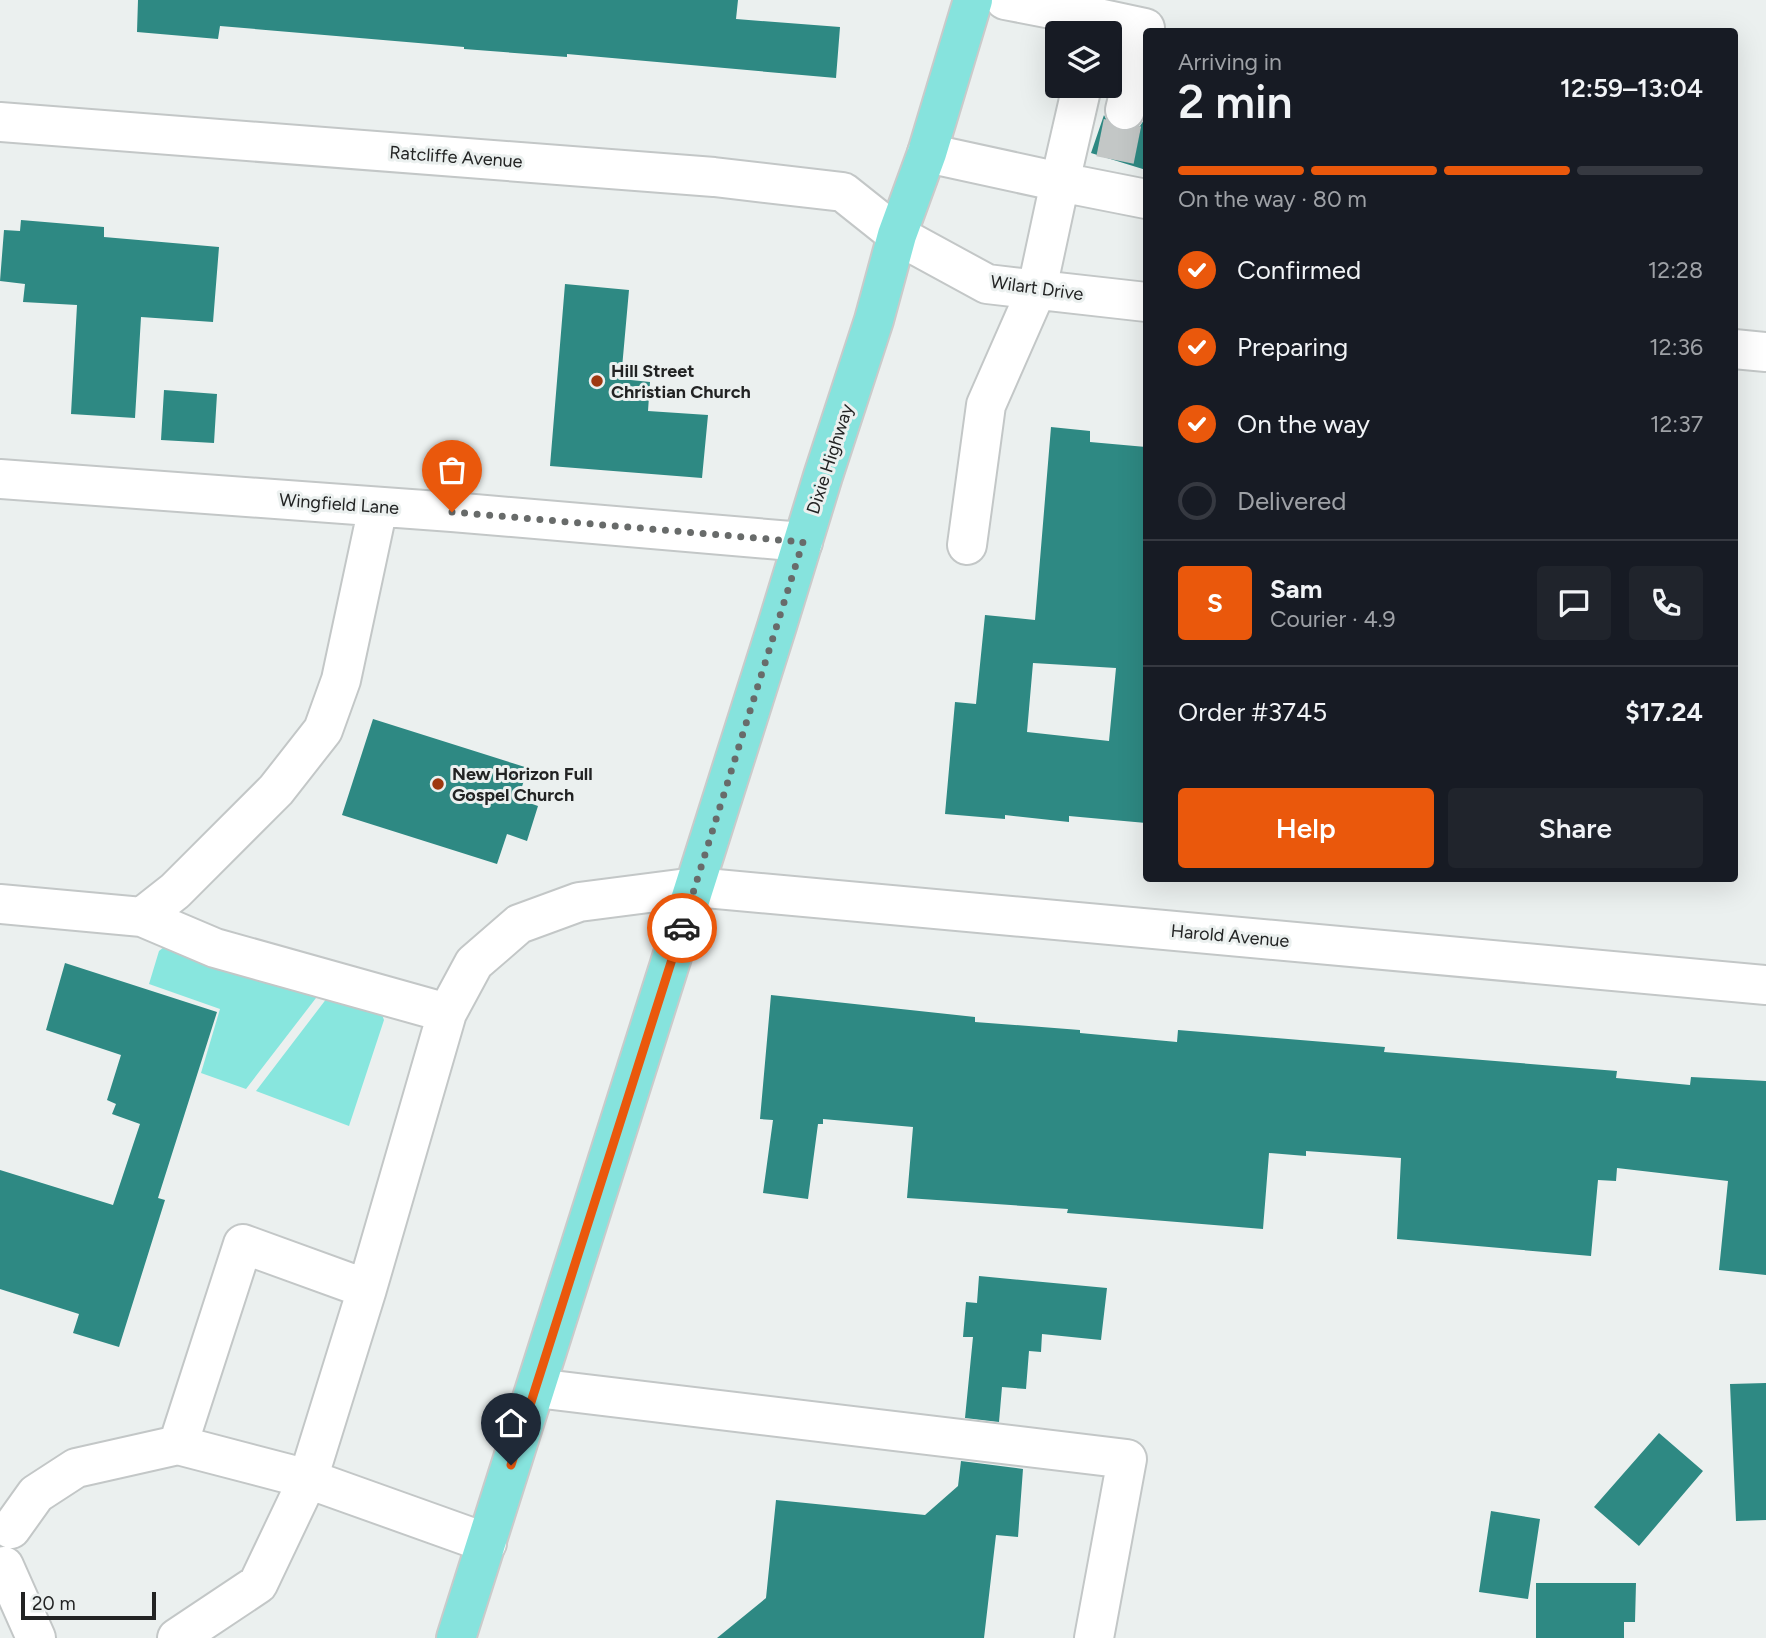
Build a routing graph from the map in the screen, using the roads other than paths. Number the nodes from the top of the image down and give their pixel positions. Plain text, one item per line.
1 (973, 0) edge
2 (1005, 0) edge
3 (1078, 21) edge
4 (1122, 27) edge
5 (1145, 28) edge
6 (1143, 36) edge
7 (1079, 98) edge
8 (1125, 110) tunnel mouth
9 (0, 122) edge
10 (926, 153) junction
11 (1060, 182) junction
12 (1143, 197) edge
13 (897, 235) junction
14 (1037, 289) junction
15 (1143, 302) edge
16 (1738, 349) edge
17 (1766, 352) edge
18 (0, 479) edge
19 (378, 507) junction
20 (803, 542) junction
21 (967, 545) dead end
22 (695, 887) junction
23 (0, 904) edge
24 (142, 917) junction
25 (1766, 985) edge
26 (447, 1013) junction
27 (367, 1289) junction
28 (536, 1388) junction
29 (178, 1444) junction
30 (308, 1479) junction
31 (10, 1529) dead end
32 (487, 1543) junction
33 (4, 1566) dead end
34 (36, 1638) edge
35 (177, 1638) edge
36 (456, 1638) edge
37 (1094, 1638) edge

1 - 10 main road, Dixie Highway
2 - 3 street
4 - 5 street
6 - 8 street
7 - 11 street
9 - 13 street, Ratcliffe Avenue
10 - 11 street
10 - 13 main road, Dixie Highway
11 - 12 street
11 - 14 street
13 - 14 street, Wilart Drive
13 - 20 main road, Dixie Highway
14 - 15 street, Wilart Drive
14 - 21 street
16 - 17 street
18 - 19 street, Wingfield Lane
19 - 20 street, Wingfield Lane
19 - 24 street
20 - 22 main road, Dixie Highway
22 - 25 street, Harold Avenue
22 - 26 street, Harold Avenue
22 - 28 main road, Dixie Highway
23 - 24 street
24 - 26 street
26 - 27 street, Harold Avenue
27 - 29 street
27 - 30 street, Harold Avenue
28 - 32 main road, Dixie Highway
28 - 37 street
29 - 30 street
29 - 31 street
30 - 32 street
30 - 35 street, Harold Avenue
32 - 36 main road, Dixie Highway
33 - 34 street

